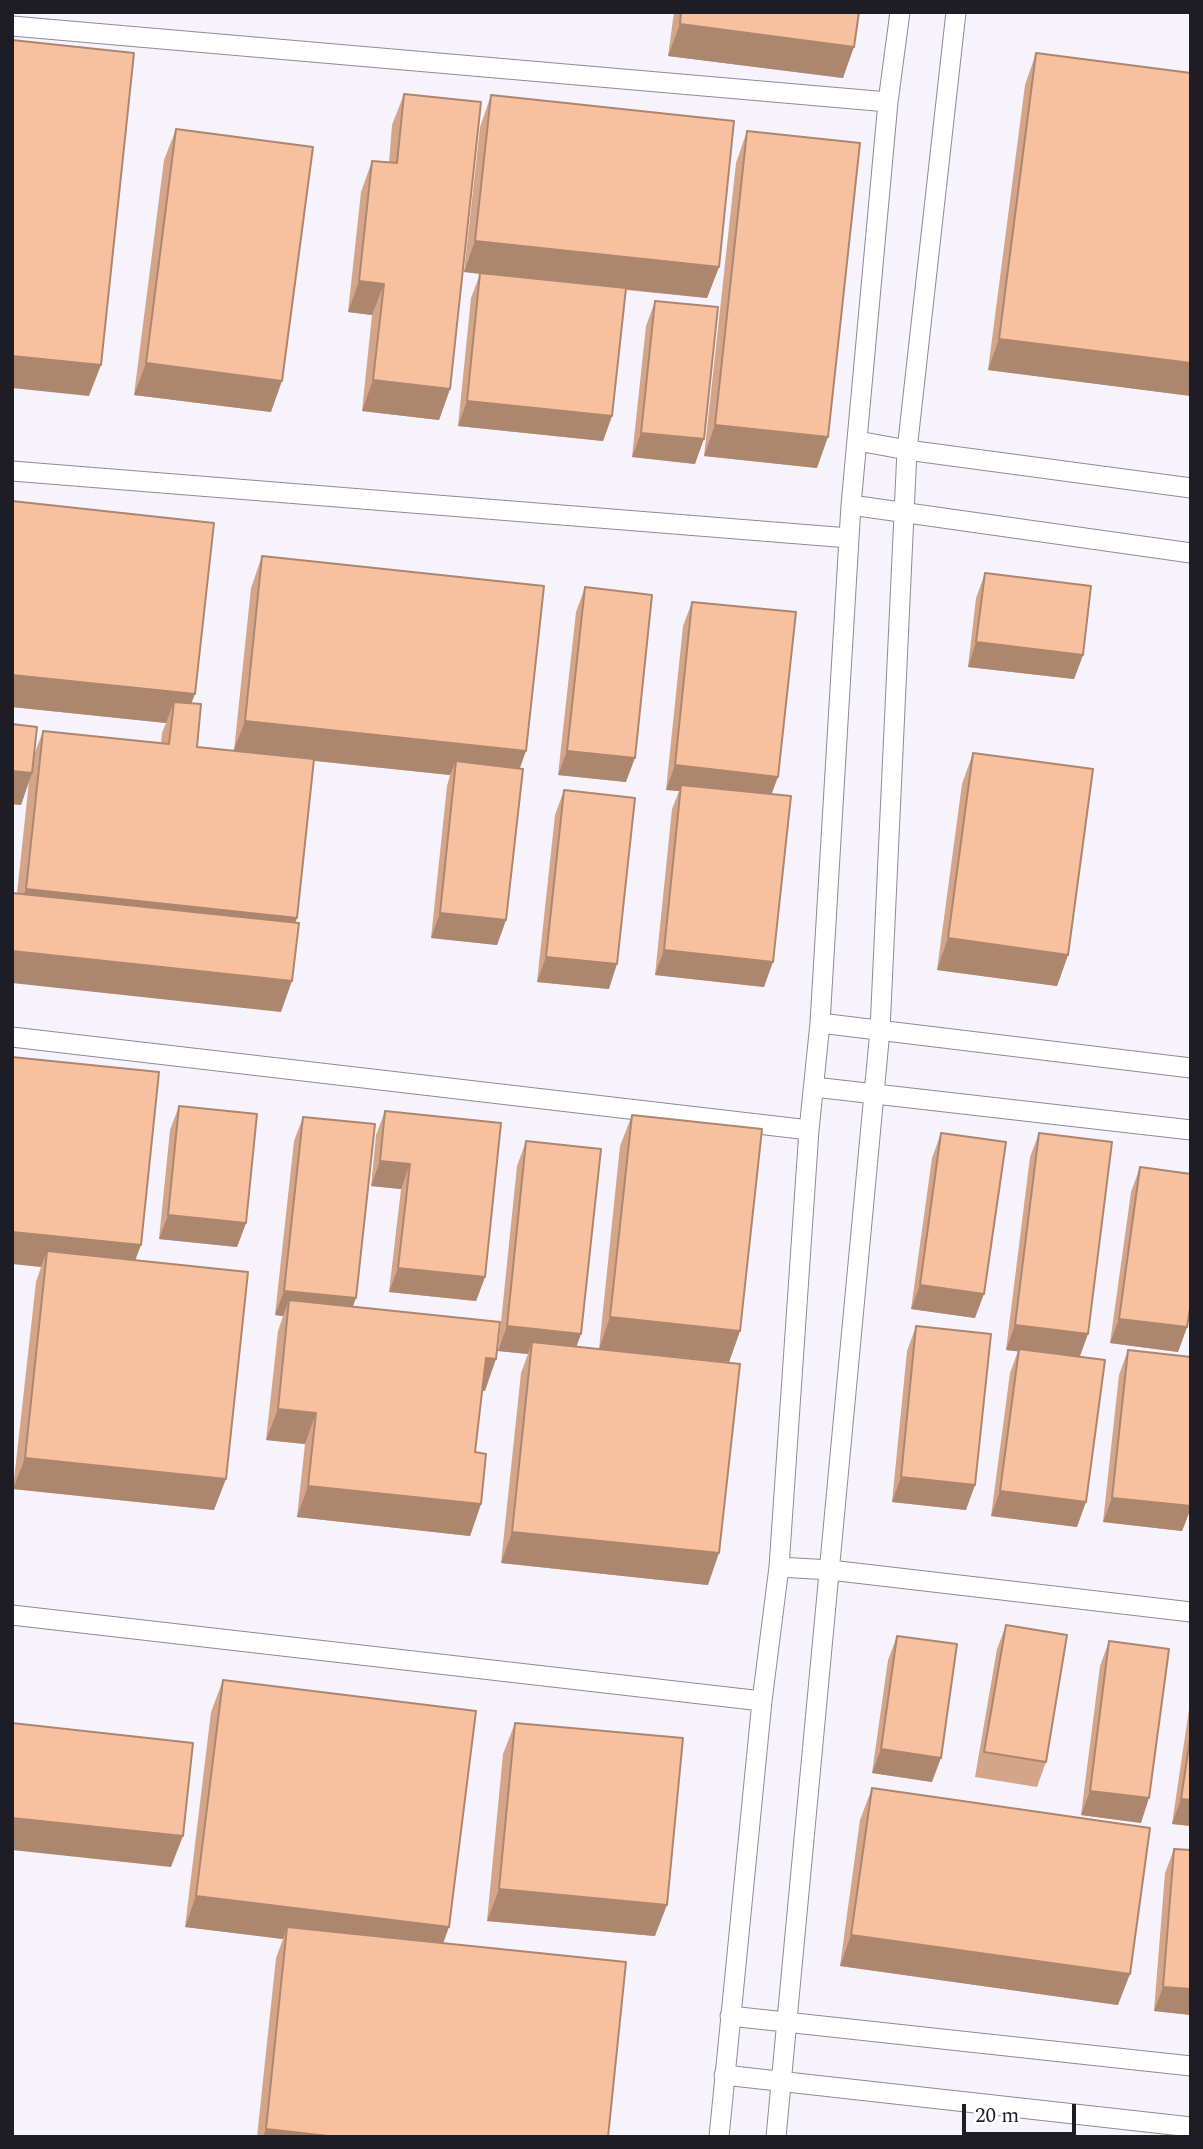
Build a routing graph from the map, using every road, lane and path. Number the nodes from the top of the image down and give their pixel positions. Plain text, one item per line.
1 (900, 12) edge
2 (956, 12) edge
3 (12, 26) edge
4 (888, 102) junction
5 (858, 442) junction
6 (907, 450) junction
7 (12, 471) edge
8 (1191, 488) edge
9 (851, 505) junction
10 (903, 510) junction
11 (849, 538) junction
12 (1191, 553) edge
13 (820, 1023) junction
14 (880, 1030) junction
15 (12, 1037) edge
16 (1191, 1068) edge
17 (814, 1087) junction
18 (874, 1094) junction
19 (808, 1130) junction
20 (1191, 1130) edge
21 (779, 1567) junction
22 (830, 1570) junction
23 (1191, 1612) edge
24 (12, 1615) edge
25 (762, 1701) junction
26 (730, 2016) junction
27 (786, 2022) junction
28 (1191, 2066) edge
29 (724, 2075) junction
30 (781, 2081) junction
31 (1191, 2127) edge
32 (719, 2137) edge
33 (776, 2137) edge

1 - 4 lane
2 - 6 lane
3 - 4 lane
4 - 5 lane
5 - 6 lane
5 - 9 lane
6 - 8 lane
6 - 10 lane
7 - 11 lane
9 - 10 lane
9 - 11 lane
10 - 12 lane
10 - 14 lane
11 - 13 lane
13 - 14 lane
13 - 17 lane
14 - 16 lane
14 - 18 lane
15 - 19 lane
17 - 18 lane
17 - 19 lane
18 - 20 lane
18 - 22 lane
19 - 21 lane
21 - 22 lane
21 - 25 lane
22 - 23 lane
22 - 27 lane
24 - 25 lane
25 - 26 lane
26 - 27 lane
26 - 29 lane
27 - 28 lane
27 - 30 lane
29 - 30 lane
29 - 32 lane
30 - 31 lane
30 - 33 lane

